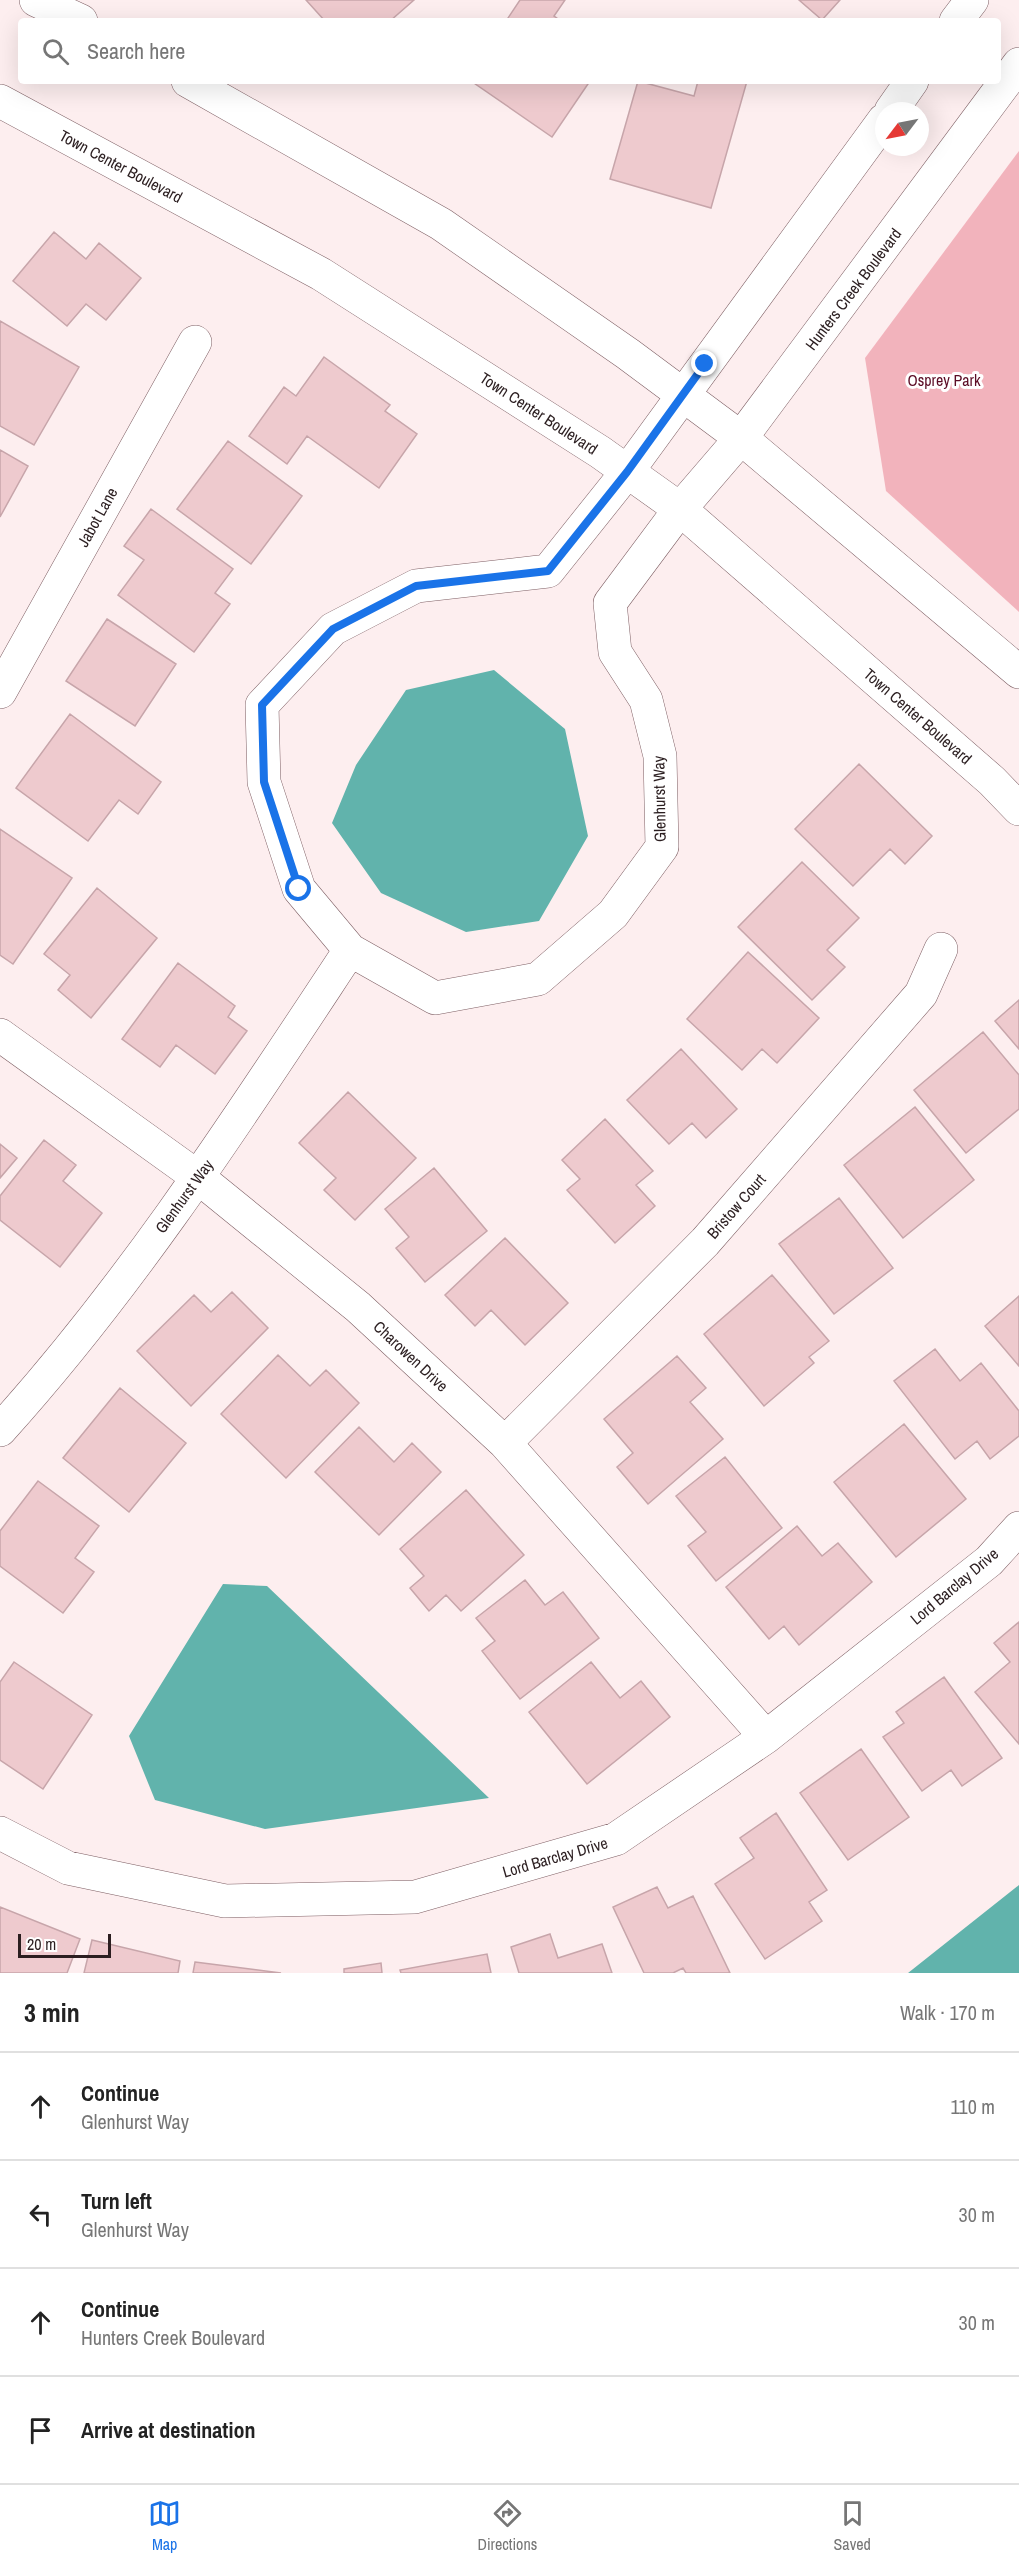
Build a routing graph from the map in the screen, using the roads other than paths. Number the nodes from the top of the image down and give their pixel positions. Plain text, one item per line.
1 (36, 0) edge
2 (972, 0) edge
3 (75, 18) edge
4 (958, 18) edge
5 (1019, 64) edge
6 (193, 84) edge
7 (910, 84) edge
8 (0, 101) edge
9 (897, 102) edge
10 (875, 132) edge
11 (195, 342) dead end
12 (683, 395) junction
13 (741, 438) junction
14 (627, 472) junction
15 (680, 509) junction
16 (1019, 672) edge
17 (0, 692) edge
18 (1019, 808) edge
19 (941, 949) dead end
20 (350, 950) junction
21 (0, 1035) edge
22 (199, 1178) junction
23 (0, 1430) edge
24 (505, 1443) junction
25 (1019, 1528) edge
26 (766, 1737) junction
27 (0, 1833) edge

1 - 3 street
2 - 4 street
5 - 13 street, Hunters Creek Boulevard
6 - 12 street
7 - 9 street
8 - 14 street, Town Center Boulevard
10 - 12 street
11 - 17 street, Jabot Lane
12 - 13 street
12 - 14 street
13 - 15 street, Hunters Creek Boulevard
13 - 16 street
14 - 15 street, Town Center Boulevard
14 - 20 street, Glenhurst Way
15 - 18 street, Town Center Boulevard
15 - 20 street, Glenhurst Way
19 - 24 street, Bristow Court
20 - 22 street, Glenhurst Way
21 - 22 street, Charowen Drive
22 - 23 street, Glenhurst Way
22 - 24 street, Charowen Drive
24 - 26 street, Charowen Drive
25 - 26 street, Lord Barclay Drive
26 - 27 street, Lord Barclay Drive

